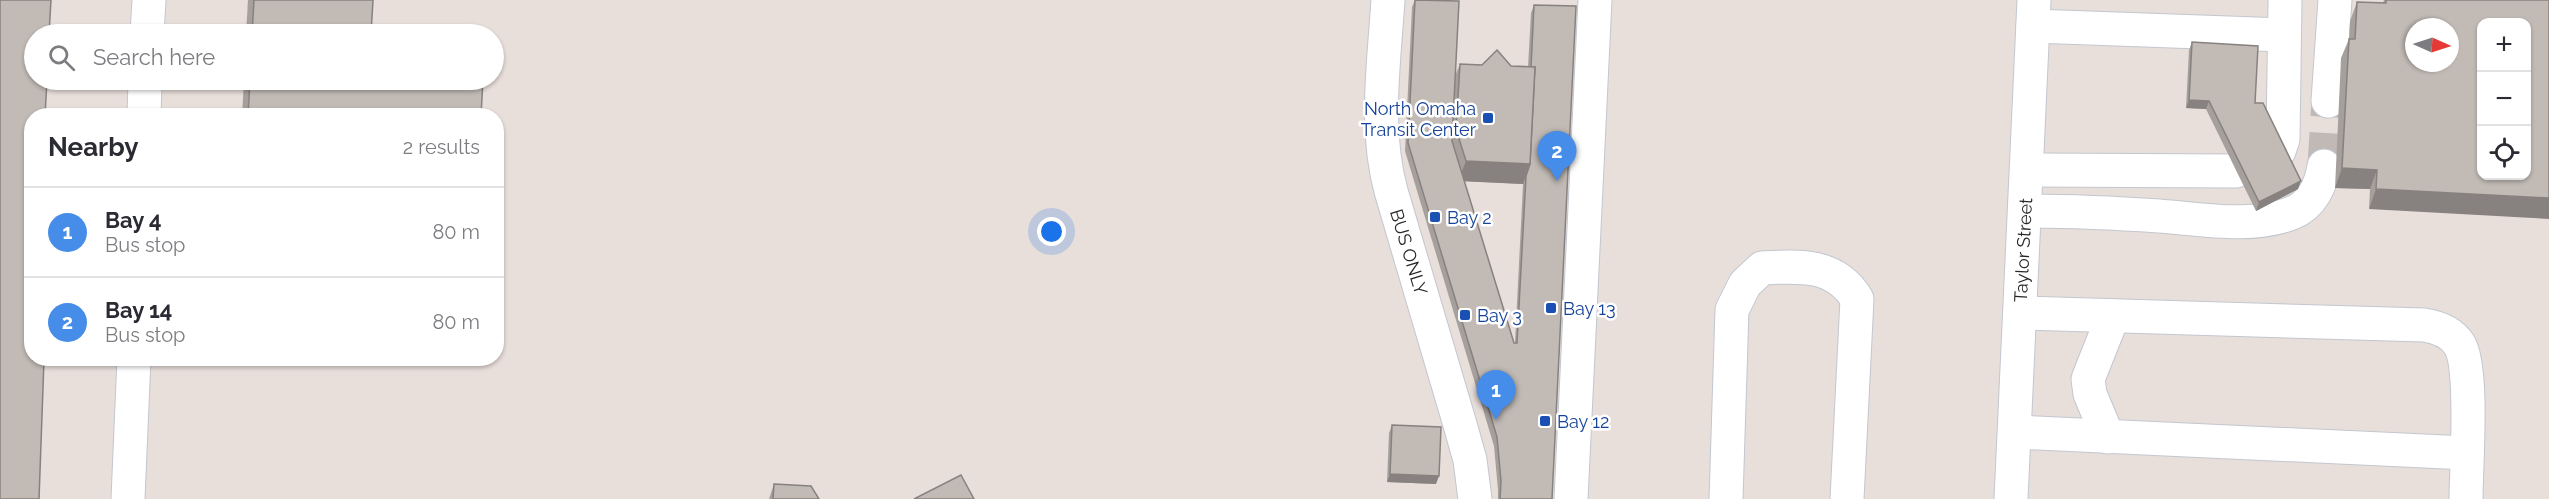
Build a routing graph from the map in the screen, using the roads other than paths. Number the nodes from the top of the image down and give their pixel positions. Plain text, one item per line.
1 (149, 0) edge
2 (1388, 0) edge
3 (1595, 0) edge
4 (2285, 0) edge
5 (2335, 0) edge
6 (2034, 13) edge
7 (148, 24) edge
8 (2284, 35) junction
9 (2284, 69) junction
10 (145, 90) edge
11 (144, 108) edge
12 (2279, 151) edge
13 (2324, 166) tunnel mouth
14 (2027, 170) junction
15 (2236, 171) edge
16 (2025, 211) junction
17 (2020, 314) junction
18 (2113, 316) junction
19 (134, 366) edge
20 (2015, 432) junction
21 (2108, 436) junction
22 (2467, 453) junction
23 (128, 499) edge
24 (1475, 499) edge
25 (1571, 499) edge
26 (1726, 499) edge
27 (1847, 499) edge
28 (2012, 499) edge
29 (2466, 499) edge

1 - 7 street
2 - 24 street, BUS ONLY
3 - 25 street
4 - 8 street
5 - 9 street
6 - 8 street
6 - 14 street, Taylor Street
8 - 9 street
9 - 12 street
10 - 11 street
13 - 16 street
14 - 15 street
14 - 16 street, Taylor Street
16 - 17 street, Taylor Street
17 - 18 street
17 - 20 street, Taylor Street
18 - 21 street
18 - 22 street
19 - 23 street
20 - 21 street
20 - 28 street, Taylor Street
21 - 22 street
22 - 29 street
26 - 27 street

